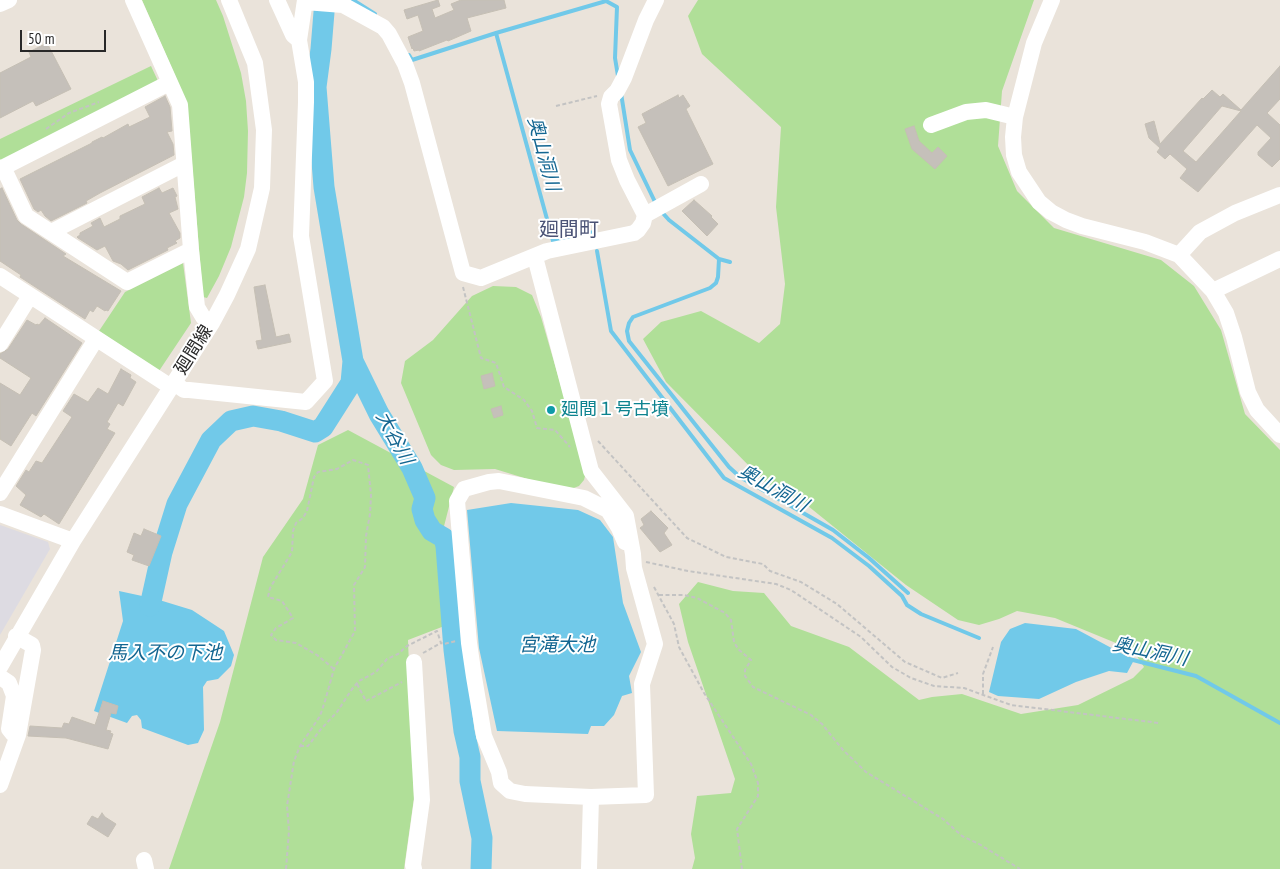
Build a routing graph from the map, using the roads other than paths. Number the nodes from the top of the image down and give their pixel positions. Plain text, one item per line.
1 (9, 0) edge
2 (133, 0) edge
3 (229, 0) edge
4 (277, 0) edge
5 (656, 0) edge
6 (1052, 0) edge
7 (308, 1) edge
8 (343, 2) edge
9 (0, 4) edge
10 (299, 40) junction
11 (169, 83) junction
12 (1015, 116) junction
13 (932, 125) dead end
14 (184, 164) junction
15 (2, 168) edge
16 (701, 184) dead end
17 (1280, 196) edge
18 (654, 210) junction
19 (51, 232) junction
20 (191, 250) junction
21 (1179, 255) junction
22 (535, 256) junction
23 (1280, 259) edge
24 (0, 276) edge
25 (1213, 291) junction
26 (30, 296) junction
27 (212, 323) junction
28 (96, 339) junction
29 (0, 344) edge
30 (172, 385) junction
31 (1280, 435) edge
32 (0, 493) edge
33 (0, 514) edge
34 (73, 541) junction
35 (633, 556) junction
36 (16, 636) junction
37 (0, 667) edge
38 (414, 669) road end
39 (0, 677) edge
40 (18, 735) junction
41 (0, 785) edge
42 (591, 797) junction
43 (414, 869) edge
44 (589, 869) edge

1 - 9 street
2 - 11 street
3 - 27 street, 廻間線
4 - 10 street
5 - 18 street
6 - 12 street
7 - 8 street
7 - 10 street
8 - 22 street
10 - 30 street
11 - 14 street
11 - 15 street
12 - 13 street
12 - 21 street
14 - 19 street
14 - 20 street
15 - 19 street
16 - 18 street
17 - 21 street
18 - 22 street
19 - 20 street
20 - 27 street
21 - 25 street
22 - 35 street
23 - 25 street
24 - 26 street
25 - 31 street
26 - 28 street
26 - 29 street
27 - 30 street, 廻間線
28 - 30 street
28 - 32 street
30 - 34 street, 廻間線
33 - 34 street
34 - 36 street, 廻間線
35 - 42 street
35 - 42 street
36 - 37 street, 廻間線
36 - 40 street
38 - 43 street
39 - 40 street
40 - 41 street
42 - 44 street

